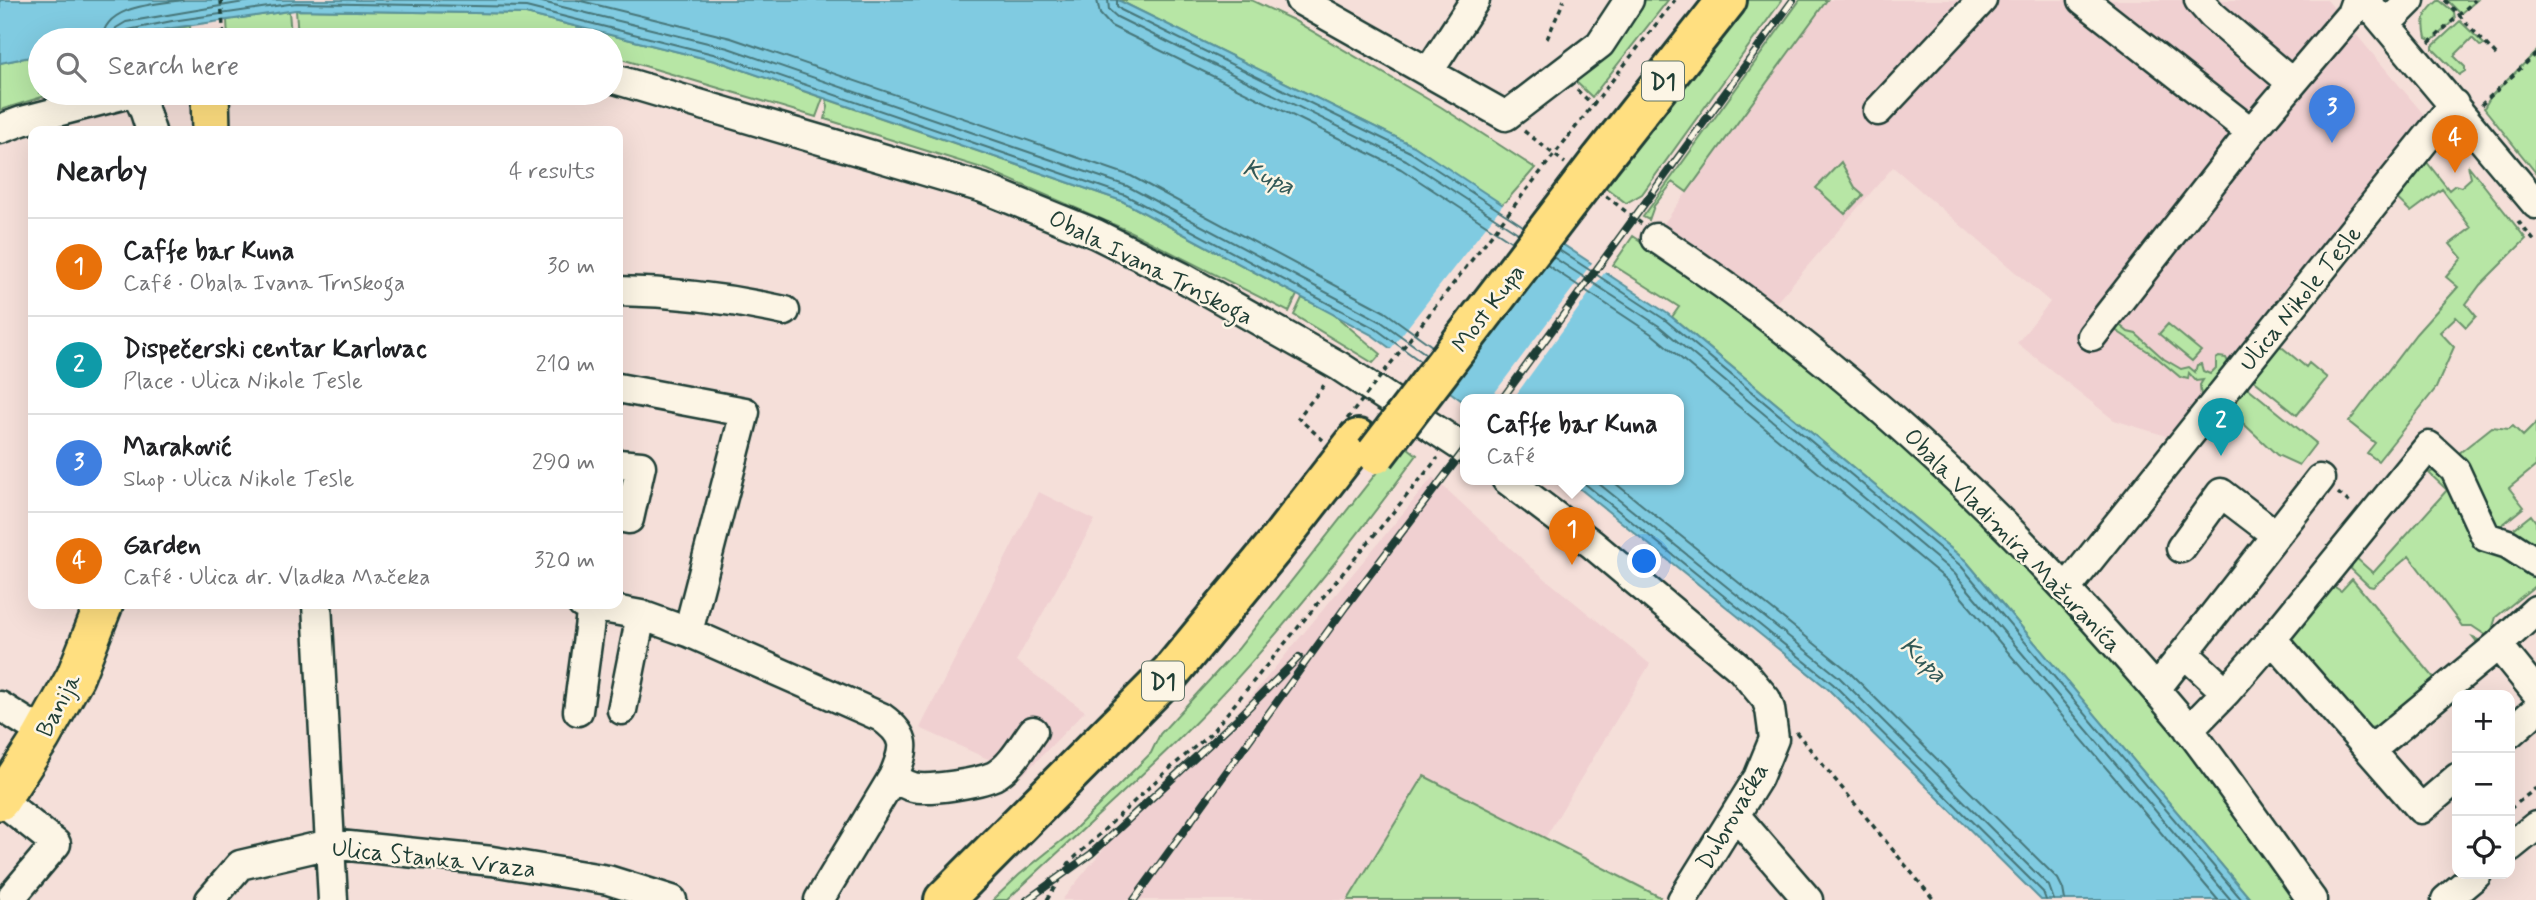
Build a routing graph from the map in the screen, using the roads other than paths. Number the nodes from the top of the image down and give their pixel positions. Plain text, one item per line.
1 (1300, 0) edge
2 (1475, 0) edge
3 (1629, 0) edge
4 (1699, 0) edge
5 (1727, 0) edge
6 (1982, 0) edge
7 (2083, 0) edge
8 (2356, 0) edge
9 (2365, 0) edge
10 (2410, 0) edge
11 (2206, 3) edge
12 (2386, 24) junction
13 (1429, 71) junction
14 (623, 82) edge
15 (2292, 83) junction
16 (84, 105) edge
17 (142, 105) edge
18 (210, 105) edge
19 (2466, 106) junction
20 (1878, 111) dead end
21 (149, 126) edge
22 (211, 126) edge
23 (0, 129) edge
24 (2251, 132) junction
25 (1580, 154) junction
26 (2536, 204) edge
27 (1651, 233) road end
28 (623, 291) edge
29 (785, 311) dead end
30 (2092, 336) dead end
31 (623, 389) edge
32 (1351, 441) junction
33 (1460, 446) edge
34 (623, 464) edge
35 (2320, 479) road end
36 (1514, 485) edge
37 (623, 518) edge
38 (2276, 535) junction
39 (2181, 548) dead end
40 (2536, 562) edge
41 (2066, 589) junction
42 (102, 609) edge
43 (317, 609) edge
44 (587, 609) edge
45 (609, 609) edge
46 (2536, 610) edge
47 (641, 615) junction
48 (688, 632) junction
49 (2273, 639) junction
50 (2498, 645) junction
51 (2184, 653) junction
52 (2156, 689) junction
53 (2226, 692) junction
54 (2536, 692) edge
55 (0, 706) edge
56 (622, 710) dead end
57 (2536, 710) edge
58 (578, 711) dead end
59 (2515, 729) edge
60 (2189, 730) junction
61 (1033, 731) dead end
62 (43, 733) junction
63 (2371, 750) junction
64 (893, 777) junction
65 (2452, 782) edge
66 (1, 800) edge
67 (1735, 815) junction
68 (2536, 826) edge
69 (2515, 843) edge
70 (330, 844) junction
71 (2471, 879) edge
72 (13, 895) dead end
73 (210, 900) edge
74 (333, 900) edge
75 (672, 900) edge
76 (819, 900) edge
77 (944, 900) edge
78 (976, 900) edge
79 (1682, 900) edge
80 (1808, 900) edge
81 (2312, 900) edge
82 (2445, 900) edge

1 - 13 street
2 - 13 street
3 - 13 street
4 - 25 highway, D1
5 - 25 highway, D1
6 - 20 street
7 - 24 street
8 - 15 street
9 - 12 street
10 - 12 street
11 - 15 street
12 - 19 street
14 - 33 street, Obala Ivana Trnskoga
15 - 24 street
16 - 23 street
17 - 21 street
18 - 22 main road
19 - 26 street
19 - 41 street, Ulica Nikole Tesle
24 - 30 street
25 - 32 highway, Most Kupa / D1
27 - 41 street, Obala Vladimira Mažuranića
28 - 29 street
31 - 48 street
32 - 77 highway, D1
32 - 78 highway, D1
34 - 37 street
35 - 38 street
36 - 67 street, Dubrovačka
38 - 39 street
38 - 51 street
40 - 49 street
41 - 52 street, Obala Vladimira Mažuranića
42 - 62 main road, Banija
43 - 70 street
44 - 58 street
45 - 47 street
46 - 50 street
47 - 48 street
47 - 56 street
48 - 64 street
49 - 53 street
49 - 63 street
50 - 54 street
50 - 63 street
51 - 52 street
51 - 53 street
52 - 60 street, Obala Vladimira Mažuranića
53 - 60 street
55 - 62 street
57 - 59 street
60 - 81 street, Obala Vladimira Mažuranića
61 - 64 street
62 - 66 main road, Banija
63 - 65 street
64 - 76 street
66 - 72 street
67 - 79 street, Dubrovačka
67 - 80 street
68 - 69 street
70 - 73 street, Ulica Stanka Vraza
70 - 74 street
70 - 75 street, Ulica Stanka Vraza
71 - 82 street

